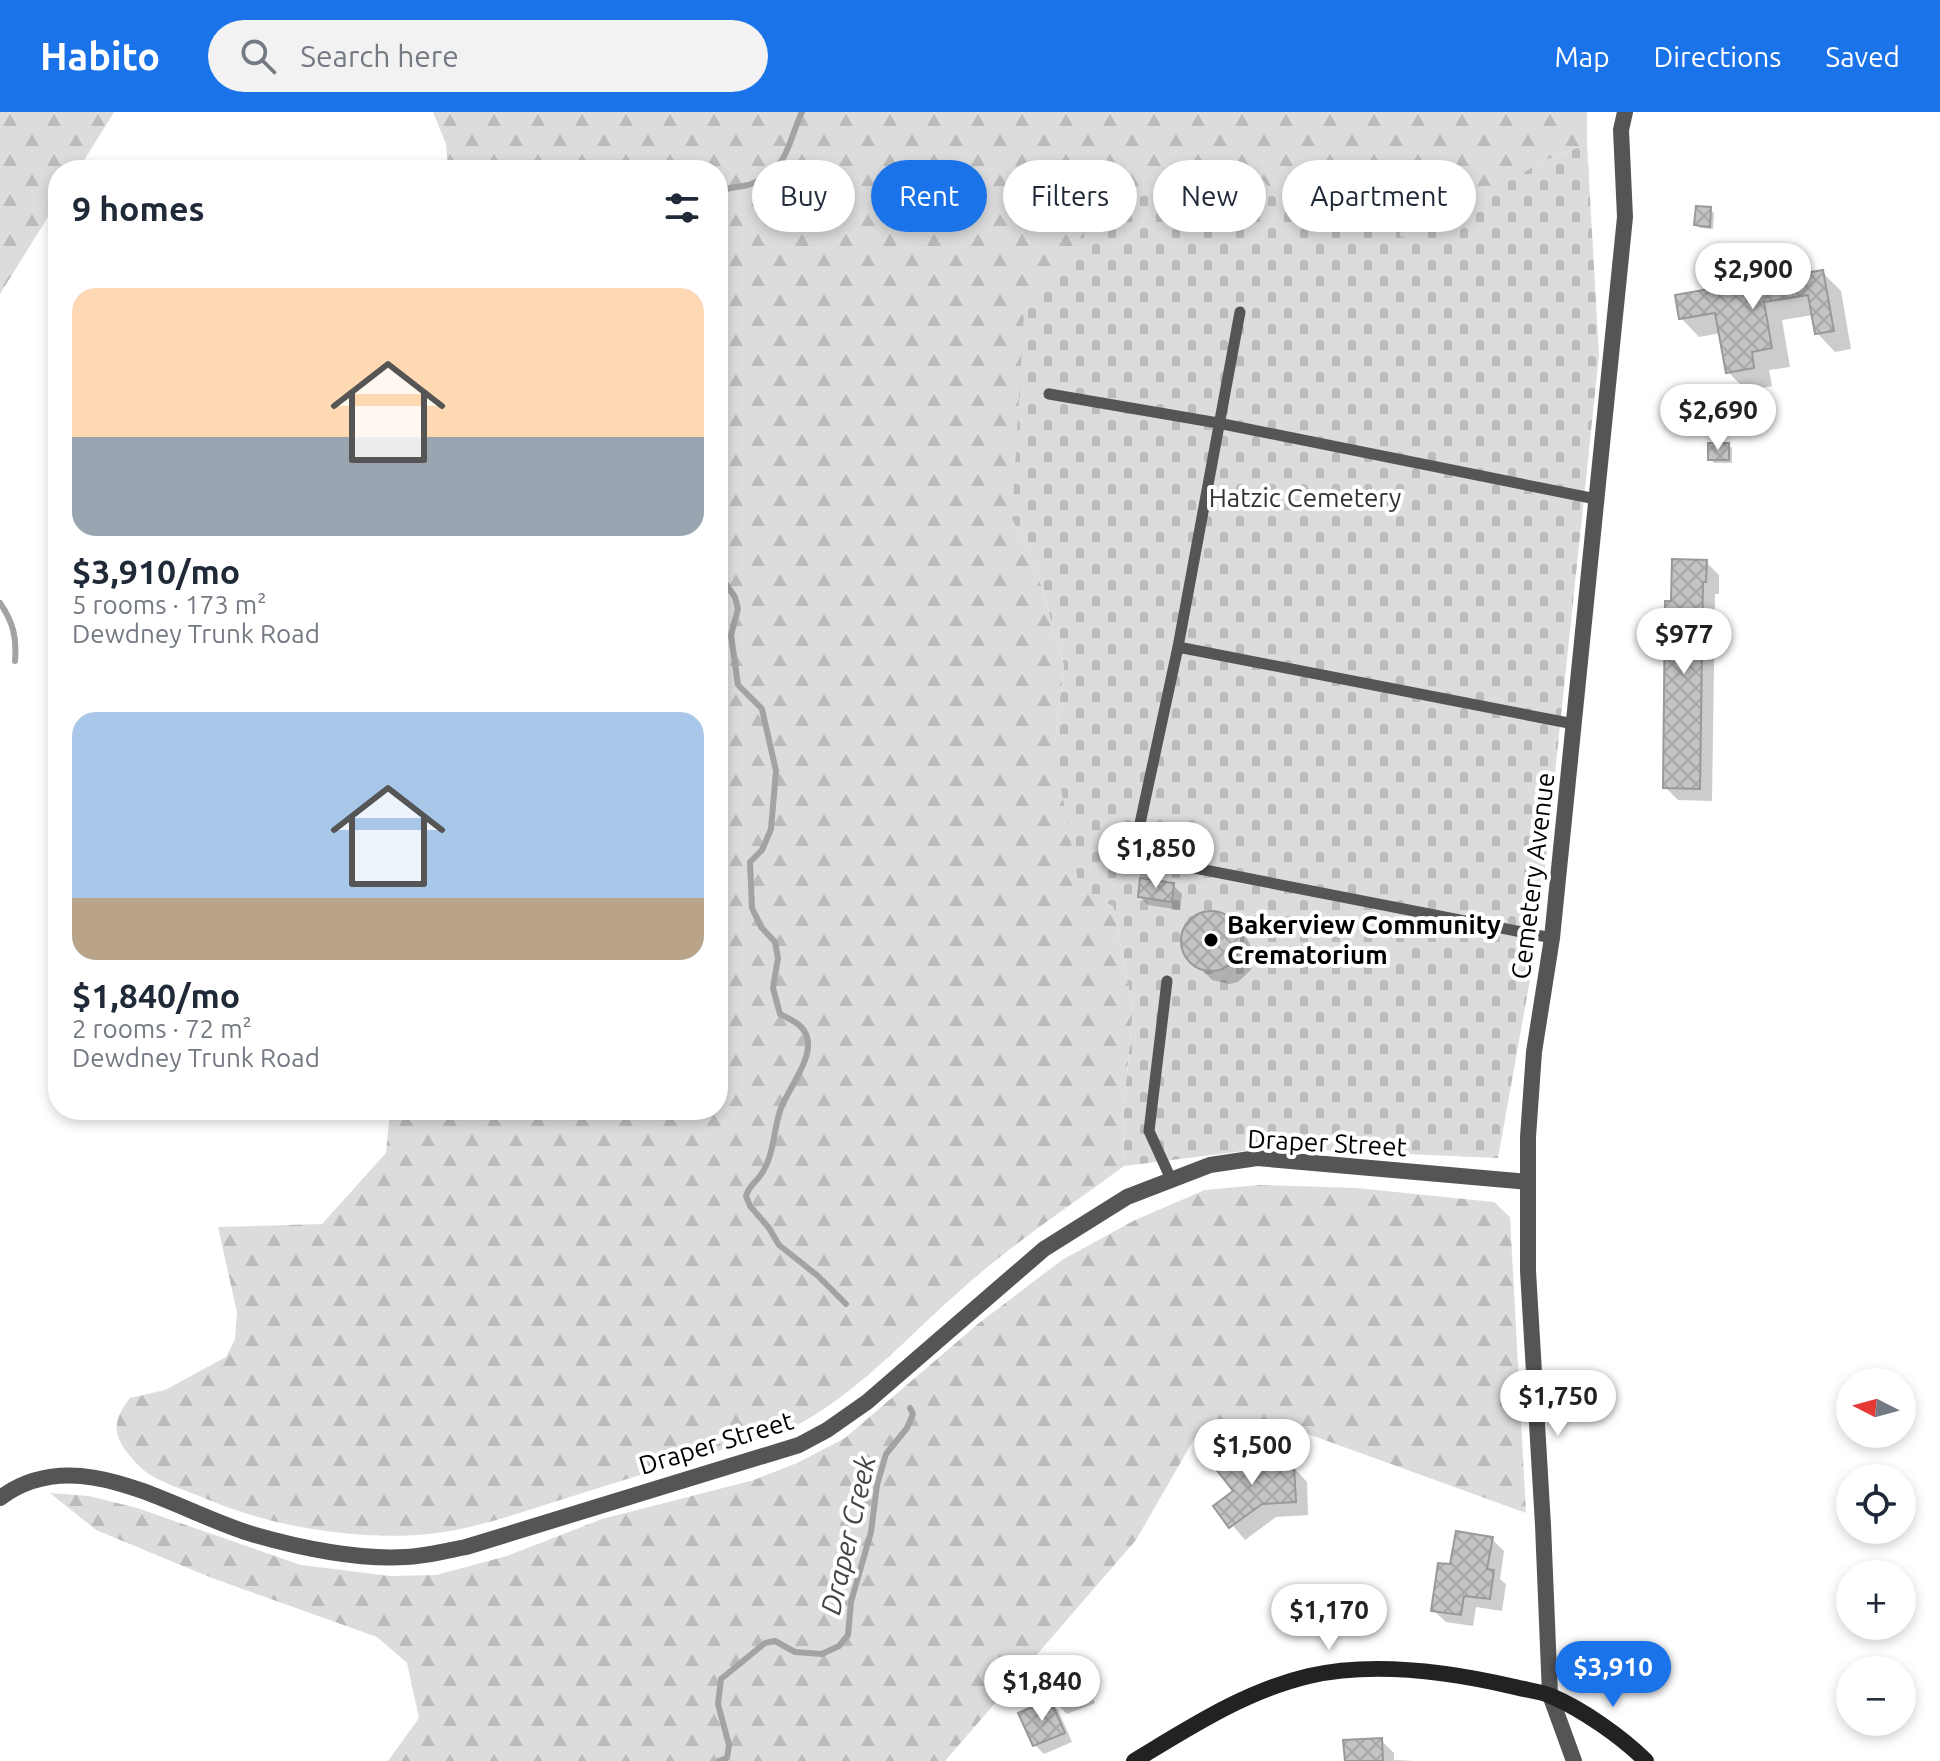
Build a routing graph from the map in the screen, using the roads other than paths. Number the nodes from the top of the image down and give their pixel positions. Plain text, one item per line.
1 (1625, 112) edge
2 (1240, 312) dead end
3 (1049, 394) dead end
4 (1218, 423) junction
5 (1596, 499) junction
6 (1178, 647) junction
7 (1574, 724) junction
8 (1552, 938) junction
9 (1167, 981) dead end
10 (1171, 1179) junction
11 (1528, 1182) junction
12 (0, 1498) edge
13 (1550, 1695) junction
14 (1134, 1761) edge
15 (1574, 1761) edge
16 (1646, 1761) edge

1 - 5 street, Cemetery Avenue
2 - 4 lane
3 - 4 lane
4 - 5 lane
4 - 6 lane
5 - 7 street, Cemetery Avenue
6 - 7 lane
6 - 8 lane
7 - 8 street, Cemetery Avenue
8 - 11 street, Cemetery Avenue
9 - 10 lane
10 - 11 street, Draper Street
10 - 12 street, Draper Street
11 - 13 street, Cemetery Avenue
13 - 14 main road
13 - 15 street, Cemetery Avenue
13 - 16 main road

